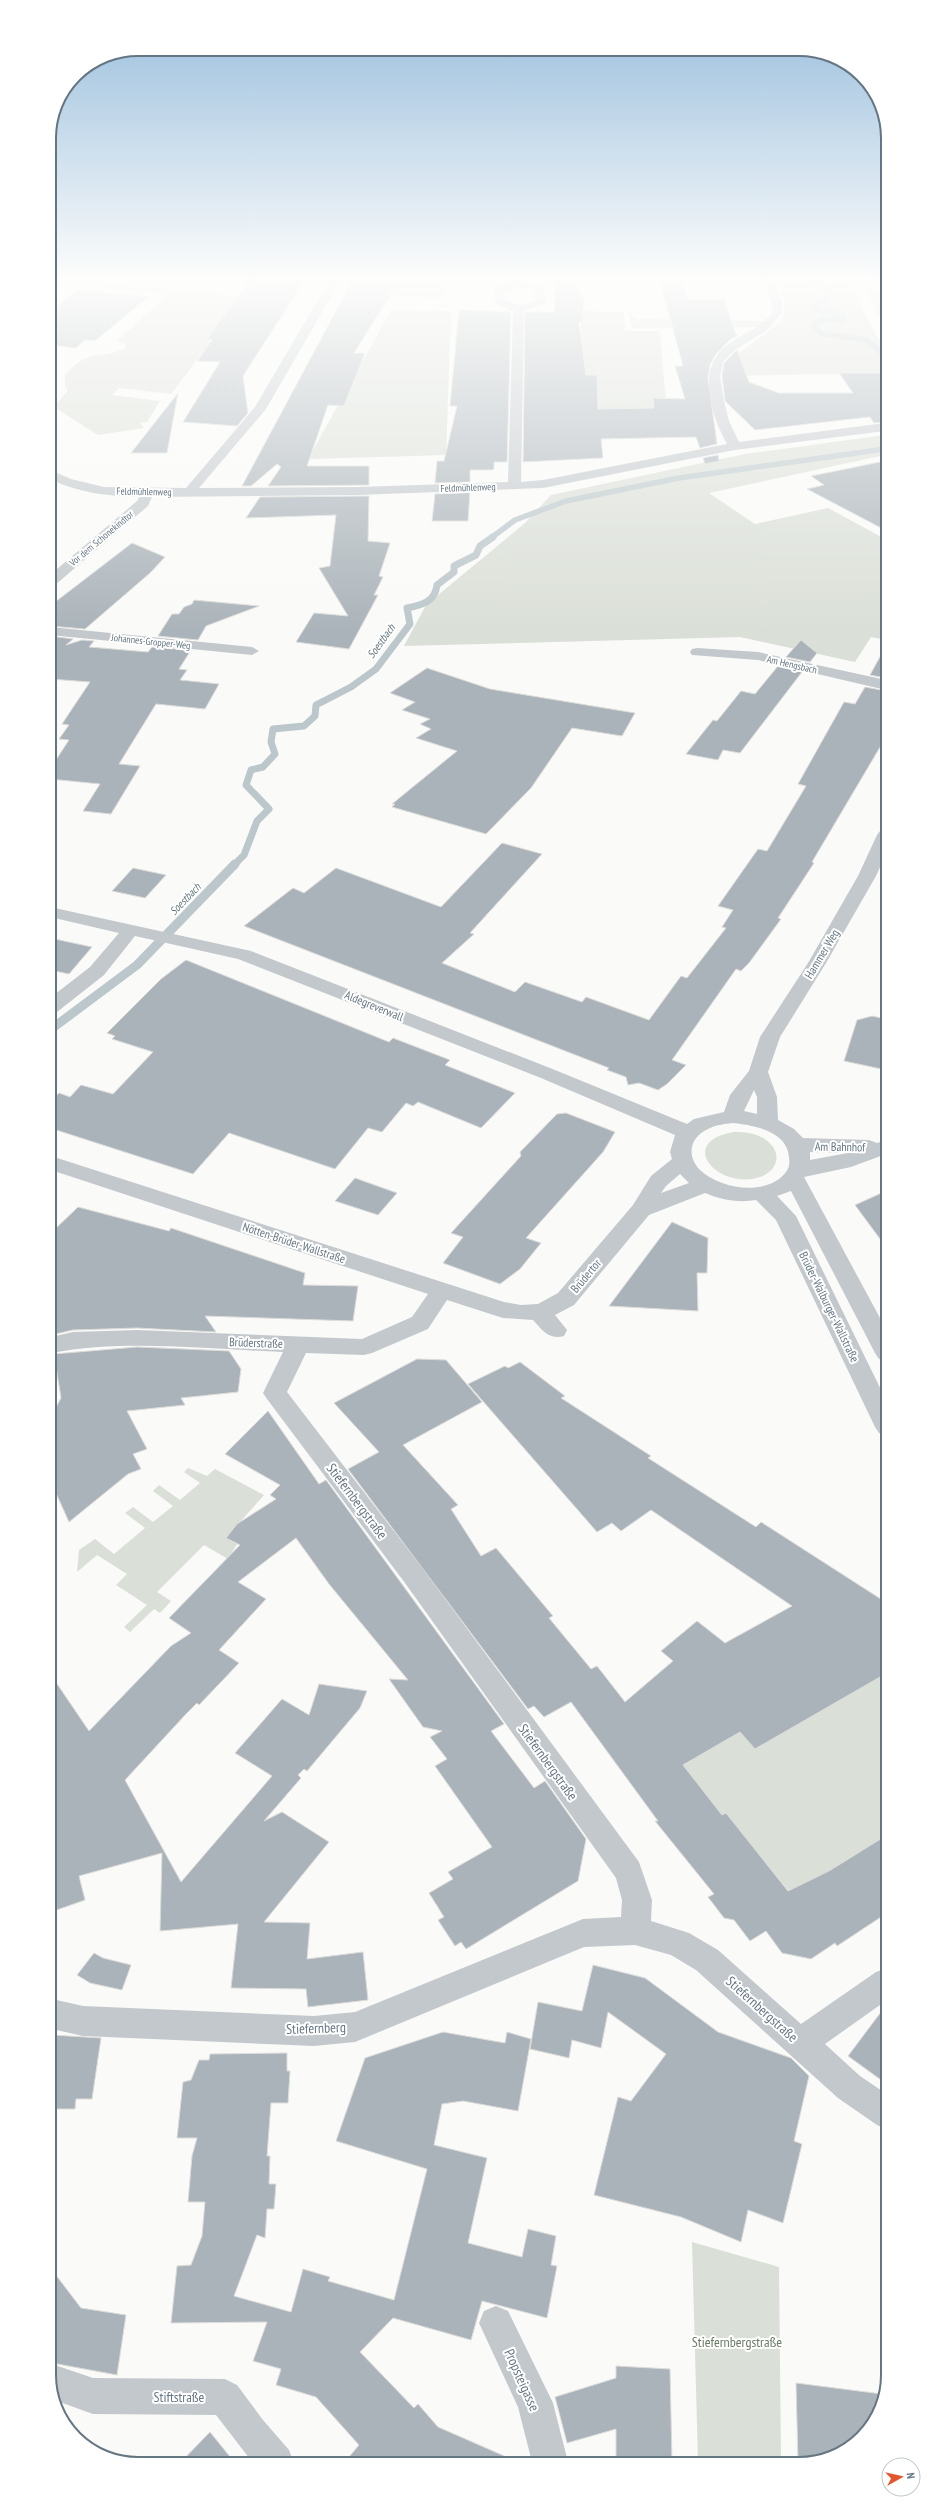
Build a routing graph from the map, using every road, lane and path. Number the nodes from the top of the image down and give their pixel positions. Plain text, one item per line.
1 (266, 398) edge
2 (516, 398) edge
3 (718, 398) edge
4 (881, 428) edge
5 (735, 446) junction
6 (56, 478) edge
7 (514, 486) junction
8 (147, 491) junction
9 (190, 491) junction
10 (56, 577) edge
11 (56, 632) edge
12 (252, 650) dead end
13 (697, 652) dead end
14 (881, 684) edge
15 (881, 846) edge
16 (56, 913) edge
17 (138, 931) junction
18 (56, 1003) edge
19 (758, 1072) junction
20 (732, 1116) junction
21 (769, 1124) junction
22 (688, 1132) junction
23 (796, 1145) junction
24 (881, 1147) edge
25 (881, 1148) edge
26 (681, 1163) junction
27 (56, 1165) edge
28 (796, 1173) junction
29 (705, 1186) junction
30 (762, 1194) junction
31 (641, 1210) junction
32 (441, 1292) junction
33 (539, 1312) junction
34 (556, 1330) dead end
35 (881, 1341) edge
36 (56, 1344) edge
37 (298, 1345) junction
38 (881, 1415) edge
39 (635, 1931) junction
40 (881, 1987) edge
41 (56, 2015) edge
42 (800, 2043) junction
43 (881, 2109) edge
44 (496, 2323) dead end
45 (57, 2384) edge
46 (271, 2457) edge
47 (549, 2457) edge

1 - 9 street
2 - 7 street
3 - 5 street
4 - 5 street, Feldmühlenweg
5 - 7 street, Feldmühlenweg
6 - 8 street, Feldmühlenweg
7 - 9 street, Feldmühlenweg
8 - 9 street, Feldmühlenweg
8 - 10 street, Vor dem Schonekindtor
11 - 12 street, Johannes-Gropper-Weg
13 - 14 street, Am Hengsbach
15 - 19 street, Hammer Weg
16 - 17 street, Aldegreverwall
17 - 18 street
17 - 22 street, Aldegreverwall
19 - 20 street, Hammer Weg
19 - 21 street
20 - 21 street
20 - 22 street
21 - 23 street
22 - 26 street
23 - 24 street, Am Bahnhof
23 - 28 street
25 - 28 street, Am Bahnhof
26 - 29 street
26 - 31 street, Brüdertor
27 - 32 street, Nötten-Brüder-Wallstraße
28 - 30 street
28 - 35 street
29 - 30 street
29 - 31 street, Brüdertor
30 - 38 street, Brüder-Walburger-Wallstraße
31 - 33 street, Brüdertor
32 - 33 street, Nötten-Brüder-Wallstraße
32 - 37 street, Brüderstraße
33 - 34 street
36 - 37 street, Brüderstraße
37 - 39 street, Stiefernbergstraße
39 - 41 street, Stiefernberg
39 - 42 street, Stiefernbergstraße
40 - 42 street
42 - 43 street, Stiefernbergstraße
44 - 47 street, Propsteigasse
45 - 46 street, Stiftstraße

